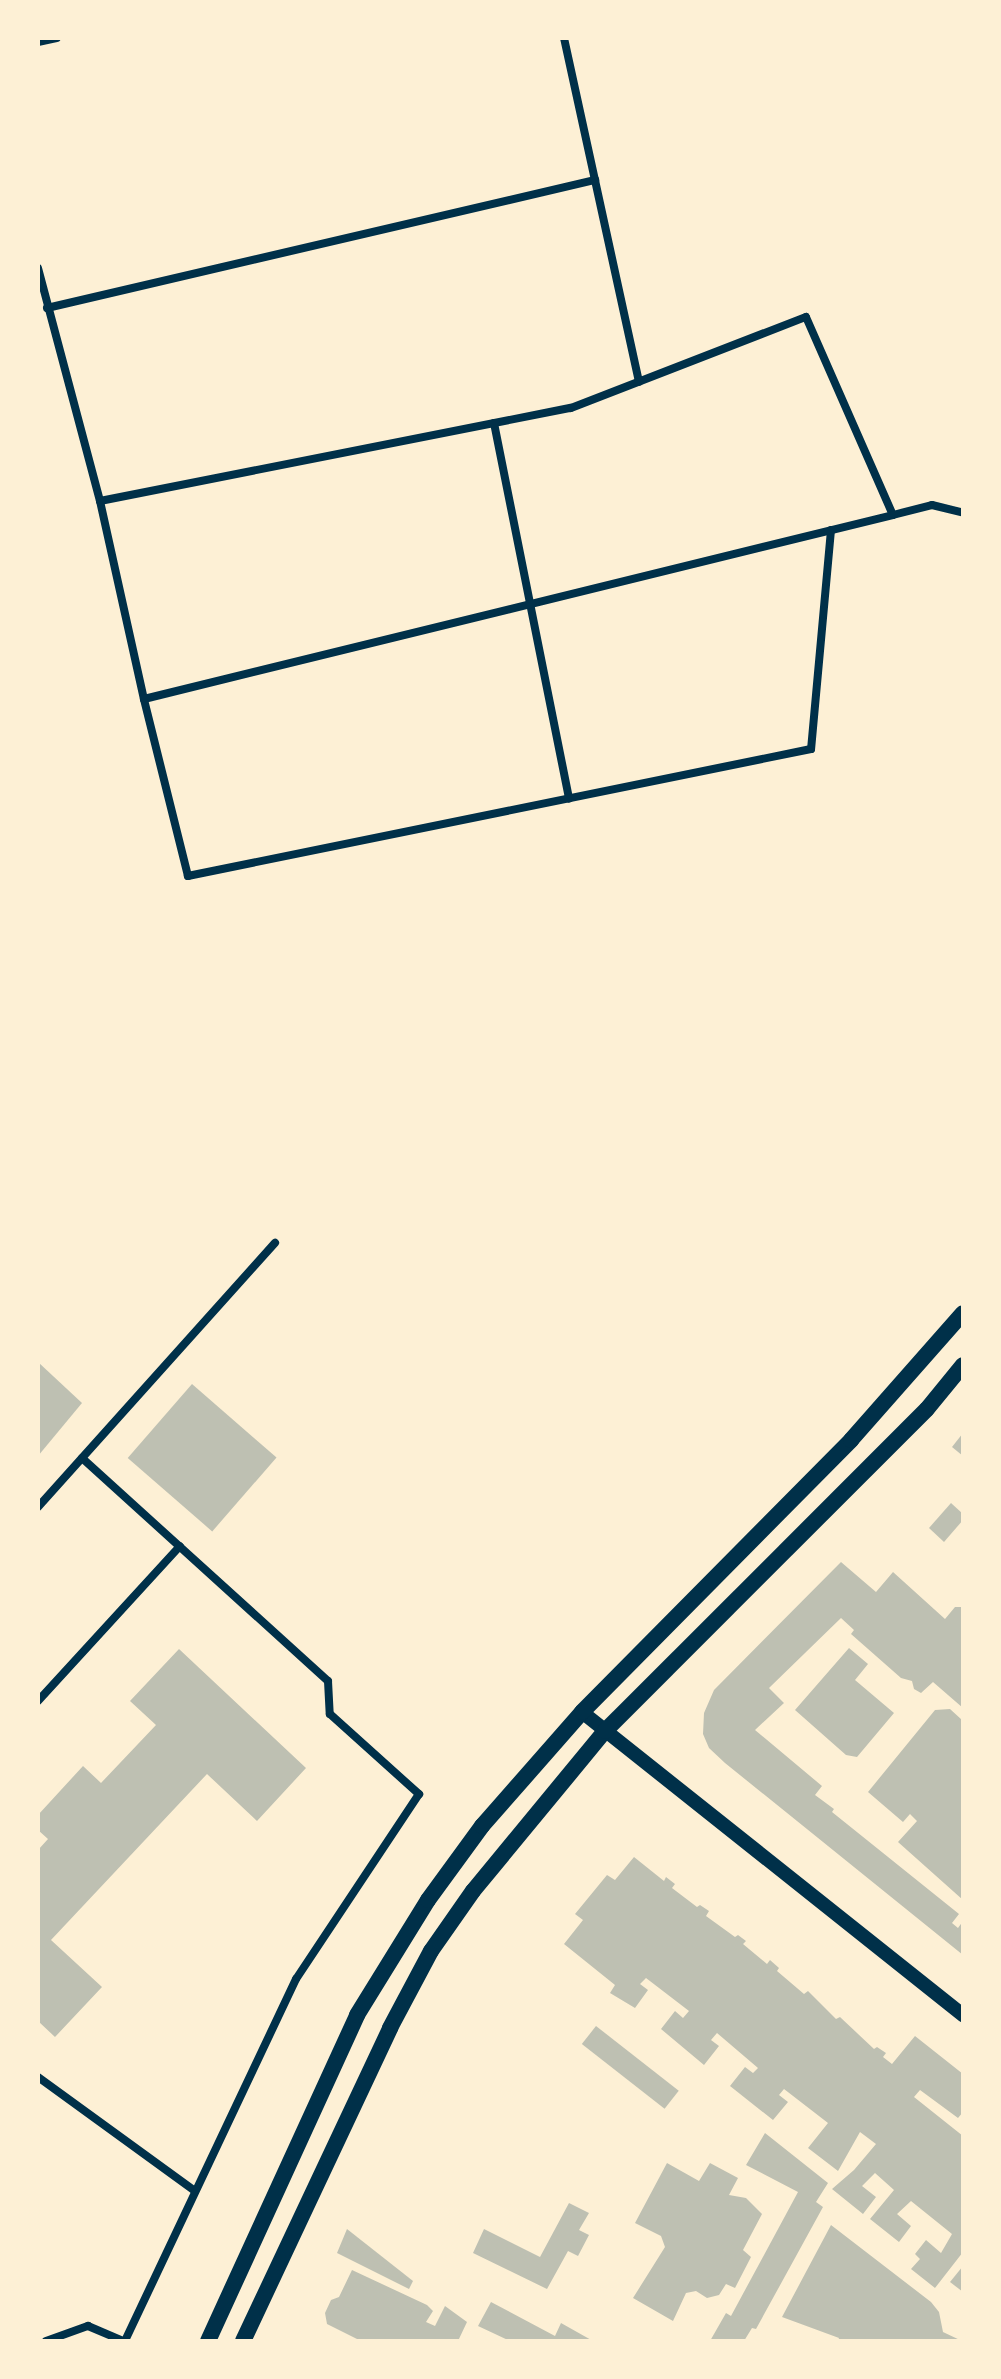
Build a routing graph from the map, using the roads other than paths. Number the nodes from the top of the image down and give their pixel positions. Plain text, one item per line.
1 (57, 38) edge
2 (564, 38) edge
3 (38, 42) edge
4 (595, 180) junction
5 (38, 268) edge
6 (47, 308) junction
7 (639, 382) junction
8 (494, 423) junction
9 (100, 501) junction
10 (963, 513) edge
11 (893, 515) junction
12 (831, 530) junction
13 (530, 604) junction
14 (144, 699) junction
15 (569, 799) junction
16 (275, 1243) dead end
17 (963, 1313) edge
18 (963, 1365) edge
19 (82, 1458) junction
20 (38, 1507) edge
21 (180, 1546) junction
22 (38, 1701) edge
23 (582, 1712) junction
24 (605, 1731) junction
25 (963, 2015) edge
26 (38, 2077) edge
27 (195, 2191) junction
28 (46, 2341) edge
29 (124, 2341) edge
30 (208, 2341) edge
31 (243, 2341) edge

1 - 3 street
2 - 4 street
4 - 6 street
4 - 7 street
5 - 6 street
6 - 9 street
7 - 8 street
7 - 11 street
8 - 9 street
8 - 13 street
9 - 14 street
10 - 11 street
11 - 12 street
12 - 13 street
12 - 15 street
13 - 14 street
13 - 15 street
14 - 15 street
16 - 19 street
17 - 23 main road
18 - 24 main road
19 - 20 street
19 - 21 street
21 - 22 street
21 - 27 street
23 - 24 street
23 - 30 main road
24 - 25 street
24 - 31 main road
26 - 27 street
27 - 29 street
28 - 29 street

